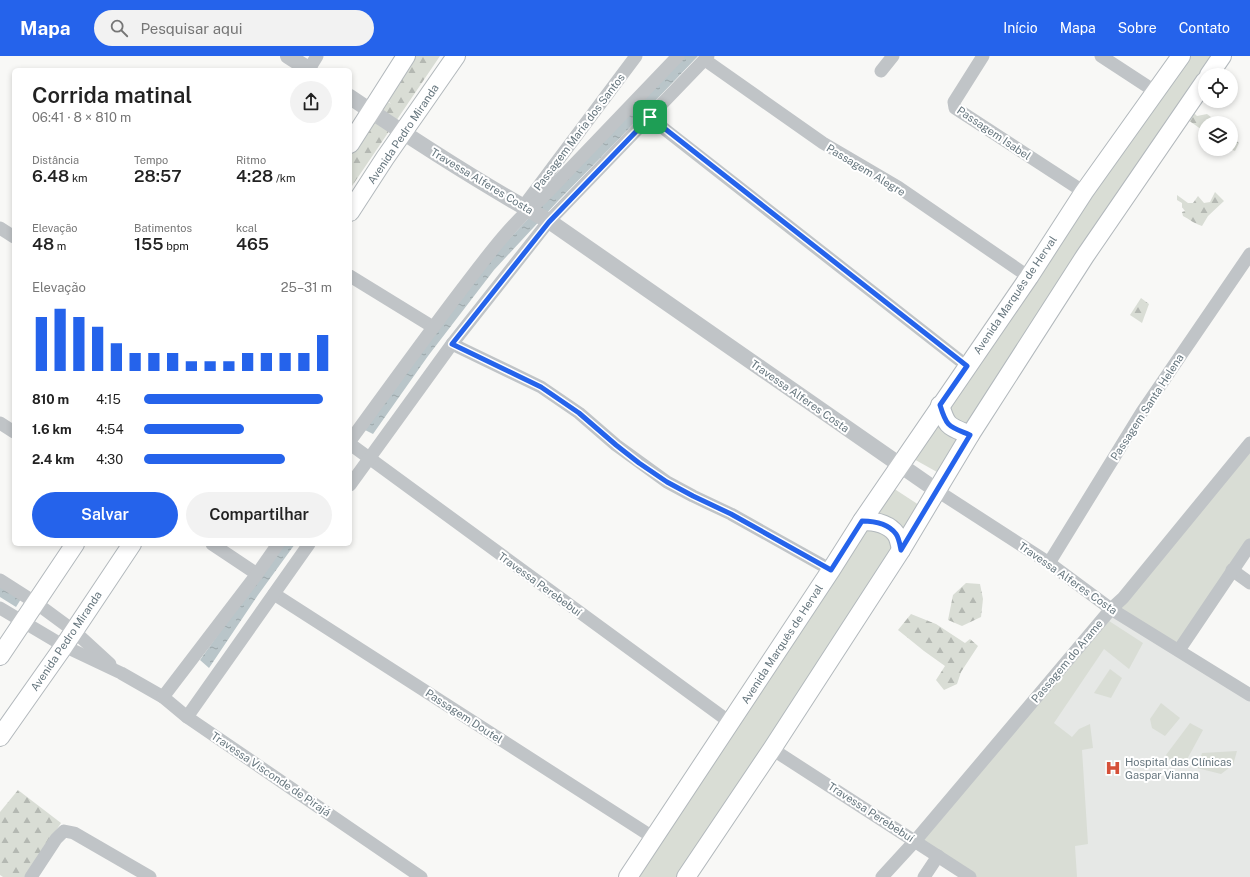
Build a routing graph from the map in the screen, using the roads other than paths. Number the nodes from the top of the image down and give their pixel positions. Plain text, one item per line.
1 (288, 56) edge
2 (318, 56) edge
3 (406, 56) edge
4 (456, 56) edge
5 (636, 56) edge
6 (678, 56) edge
7 (893, 56) edge
8 (983, 56) edge
9 (1101, 56) edge
10 (1181, 56) edge
11 (1221, 56) edge
12 (706, 58) edge
13 (306, 68) edge
14 (310, 68) edge
15 (1213, 68) edge
16 (881, 71) dead end
17 (1198, 90) edge
18 (1156, 92) junction
19 (352, 98) edge
20 (371, 112) junction
21 (650, 117) junction
22 (402, 133) junction
23 (352, 141) edge
24 (1084, 192) junction
25 (352, 209) edge
26 (525, 209) junction
27 (549, 222) junction
28 (0, 228) edge
29 (12, 236) edge
30 (1250, 254) edge
31 (352, 277) edge
32 (1029, 277) junction
33 (433, 327) junction
34 (452, 344) junction
35 (967, 366) junction
36 (940, 405) junction
37 (0, 423) edge
38 (12, 431) edge
39 (970, 435) junction
40 (352, 440) edge
41 (1250, 443) edge
42 (352, 445) edge
43 (368, 459) junction
44 (900, 465) junction
45 (352, 482) edge
46 (936, 490) junction
47 (862, 521) junction
48 (1250, 544) edge
49 (74, 546) edge
50 (131, 546) edge
51 (215, 546) edge
52 (277, 546) edge
53 (308, 546) edge
54 (901, 550) junction
55 (1049, 563) junction
56 (831, 570) junction
57 (1232, 570) junction
58 (256, 574) junction
59 (0, 580) edge
60 (1250, 583) edge
61 (274, 594) junction
62 (36, 603) junction
63 (0, 608) edge
64 (1111, 609) junction
65 (22, 622) junction
66 (74, 631) junction
67 (64, 646) junction
68 (1179, 650) junction
69 (0, 656) edge
70 (121, 673) junction
71 (1250, 695) edge
72 (162, 697) junction
73 (187, 717) junction
74 (731, 723) junction
75 (0, 737) edge
76 (772, 749) junction
77 (654, 838) junction
78 (915, 840) junction
79 (938, 856) junction
80 (30, 877) edge
81 (150, 877) edge
82 (421, 877) edge
83 (628, 877) edge
84 (686, 877) edge
85 (882, 877) edge
86 (924, 877) edge
87 (970, 877) edge

1 - 13 street
2 - 14 street
3 - 20 main road
4 - 22 main road, Avenida Pedro Miranda
5 - 26 street, Passagem Maria dos Santos
6 - 26 street
7 - 16 street
8 - 24 street, Passagem Isabel
9 - 18 street
10 - 18 main road, Avenida Marquês de Herval
11 - 15 main road
12 - 21 street
12 - 32 street, Passagem Alegre
17 - 39 main road
18 - 24 main road, Avenida Marquês de Herval
19 - 20 street, Travessa Alferes Costa
20 - 22 street, Travessa Alferes Costa
20 - 23 main road
21 - 27 street
21 - 35 street
22 - 25 main road, Avenida Pedro Miranda
22 - 26 street, Travessa Alferes Costa
24 - 32 main road, Avenida Marquês de Herval
26 - 27 street, Travessa Alferes Costa
26 - 33 street
27 - 34 street
27 - 44 street, Travessa Alferes Costa
28 - 29 street
30 - 55 street, Passagem Santa Helena
31 - 33 street
32 - 35 main road, Avenida Marquês de Herval
33 - 40 street
34 - 43 street
34 - 56 street
35 - 36 main road, Avenida Marquês de Herval
36 - 39 main road
36 - 44 main road, Avenida Marquês de Herval
37 - 38 street
39 - 46 main road
41 - 64 street, Passagem do Arame
42 - 43 street, Travessa Perebebuí
43 - 45 street
43 - 74 street, Travessa Perebebuí
44 - 46 street, Travessa Alferes Costa
44 - 47 main road, Avenida Marquês de Herval
46 - 54 main road
46 - 55 street, Travessa Alferes Costa
47 - 54 main road
47 - 56 main road, Avenida Marquês de Herval
48 - 57 street
49 - 62 main road
50 - 66 main road, Avenida Pedro Miranda
51 - 58 street
52 - 58 street
53 - 61 street
54 - 76 main road
55 - 64 street, Travessa Alferes Costa
56 - 74 main road, Avenida Marquês de Herval
57 - 60 street
57 - 68 street
58 - 72 street
59 - 62 street, Travessa Visconde de Pirajá
61 - 73 street
61 - 77 street, Passagem Doutel
62 - 65 main road
62 - 66 street, Travessa Visconde de Pirajá
63 - 65 street, Travessa Visconde de Pirajá
64 - 68 street, Travessa Alferes Costa
64 - 78 street, Passagem do Arame
65 - 67 street, Travessa Visconde de Pirajá
65 - 69 main road
66 - 67 main road, Avenida Pedro Miranda
66 - 70 street, Travessa Visconde de Pirajá
67 - 70 street, Travessa Visconde de Pirajá
67 - 75 main road, Avenida Pedro Miranda
68 - 71 street, Travessa Alferes Costa
70 - 72 street, Travessa Visconde de Pirajá
72 - 73 street, Travessa Visconde de Pirajá
73 - 82 street, Travessa Visconde de Pirajá
74 - 77 main road, Avenida Marquês de Herval
76 - 78 street, Travessa Perebebuí
76 - 84 main road
77 - 83 main road, Avenida Marquês de Herval
78 - 79 street, Travessa Perebebuí
78 - 85 street, Passagem do Arame
79 - 86 street
79 - 87 street, Travessa Perebebuí
80 - 81 street

